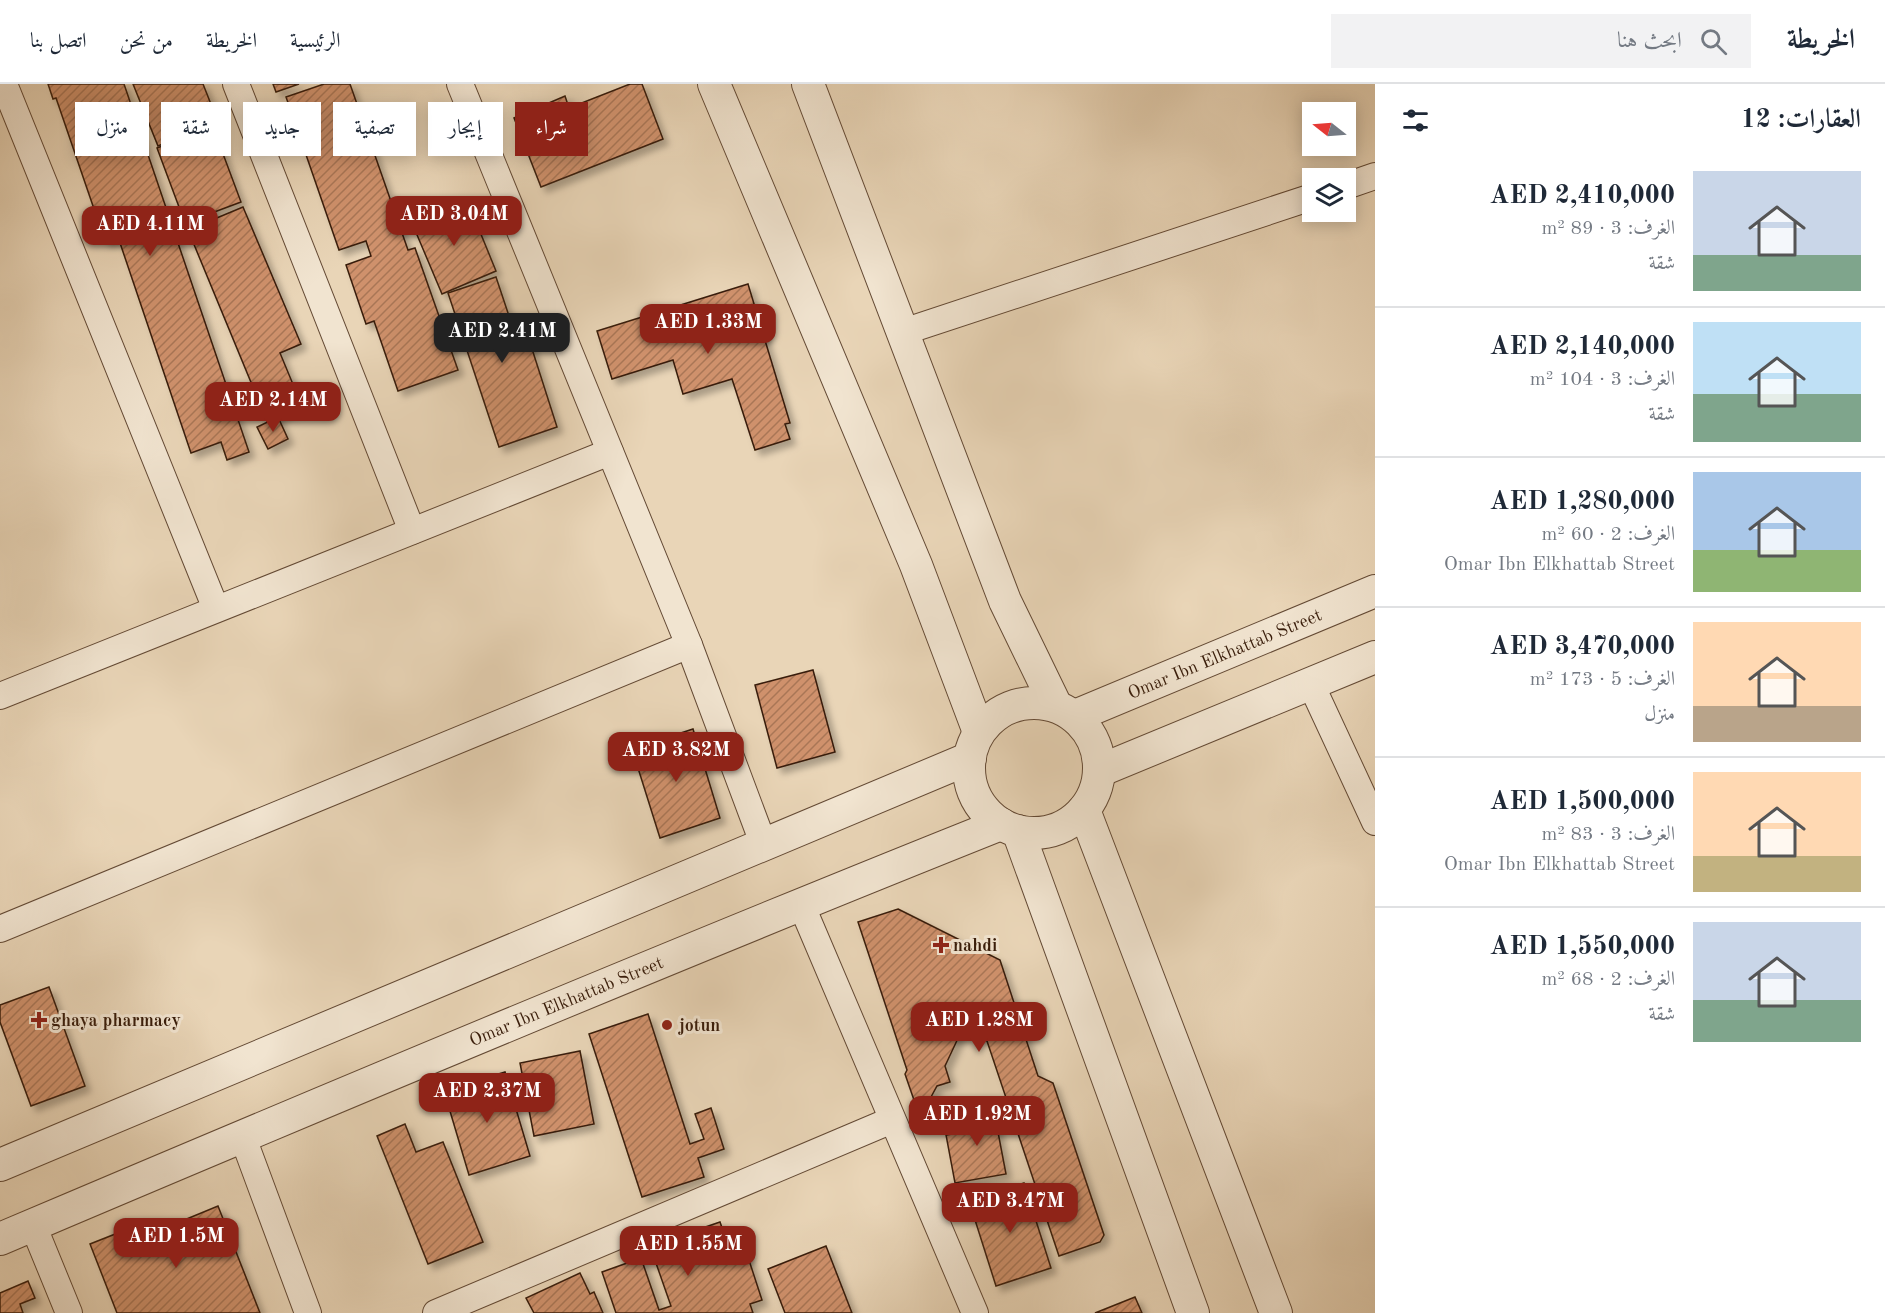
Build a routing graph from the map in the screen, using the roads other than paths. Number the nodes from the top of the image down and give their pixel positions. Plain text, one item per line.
1 (4, 84) edge
2 (236, 84) edge
3 (714, 84) edge
4 (808, 84) edge
5 (463, 85) edge
6 (1375, 176) edge
7 (1356, 183) edge
8 (1302, 200) edge
9 (903, 332) junction
10 (610, 452) junction
11 (412, 531) junction
12 (1375, 591) edge
13 (216, 609) junction
14 (689, 645) junction
15 (1375, 657) edge
16 (1310, 682) junction
17 (0, 696) edge
18 (1065, 711) junction
19 (974, 745) junction
20 (1099, 771) junction
21 (1084, 810) junction
22 (1375, 822) edge
23 (1009, 827) junction
24 (763, 843) junction
25 (801, 903) junction
26 (0, 929) edge
27 (892, 1120) junction
28 (242, 1135) junction
29 (0, 1165) edge
30 (33, 1225) junction
31 (0, 1239) edge
32 (69, 1313) edge
33 (308, 1313) edge
34 (436, 1313) edge
35 (975, 1313) edge
36 (1193, 1313) edge
37 (1276, 1313) edge

1 - 13 street
2 - 11 street
3 - 19 street
4 - 9 street
5 - 10 street
6 - 7 street
8 - 9 street
9 - 18 street
10 - 11 street
10 - 14 street
11 - 13 street
12 - 18 street, Omar Ibn Elkhattab Street
13 - 17 street
14 - 24 street
14 - 26 street
15 - 16 street
16 - 20 street
16 - 22 street
18 - 19 street
18 - 20 street
19 - 23 street
19 - 24 street
20 - 21 street
21 - 23 street
21 - 37 street
23 - 25 street, Omar Ibn Elkhattab Street
23 - 36 street
24 - 29 street
25 - 27 street
25 - 28 street, Omar Ibn Elkhattab Street
27 - 34 street
27 - 35 street
28 - 30 street, Omar Ibn Elkhattab Street
28 - 33 street
30 - 31 street, Omar Ibn Elkhattab Street
30 - 32 street

